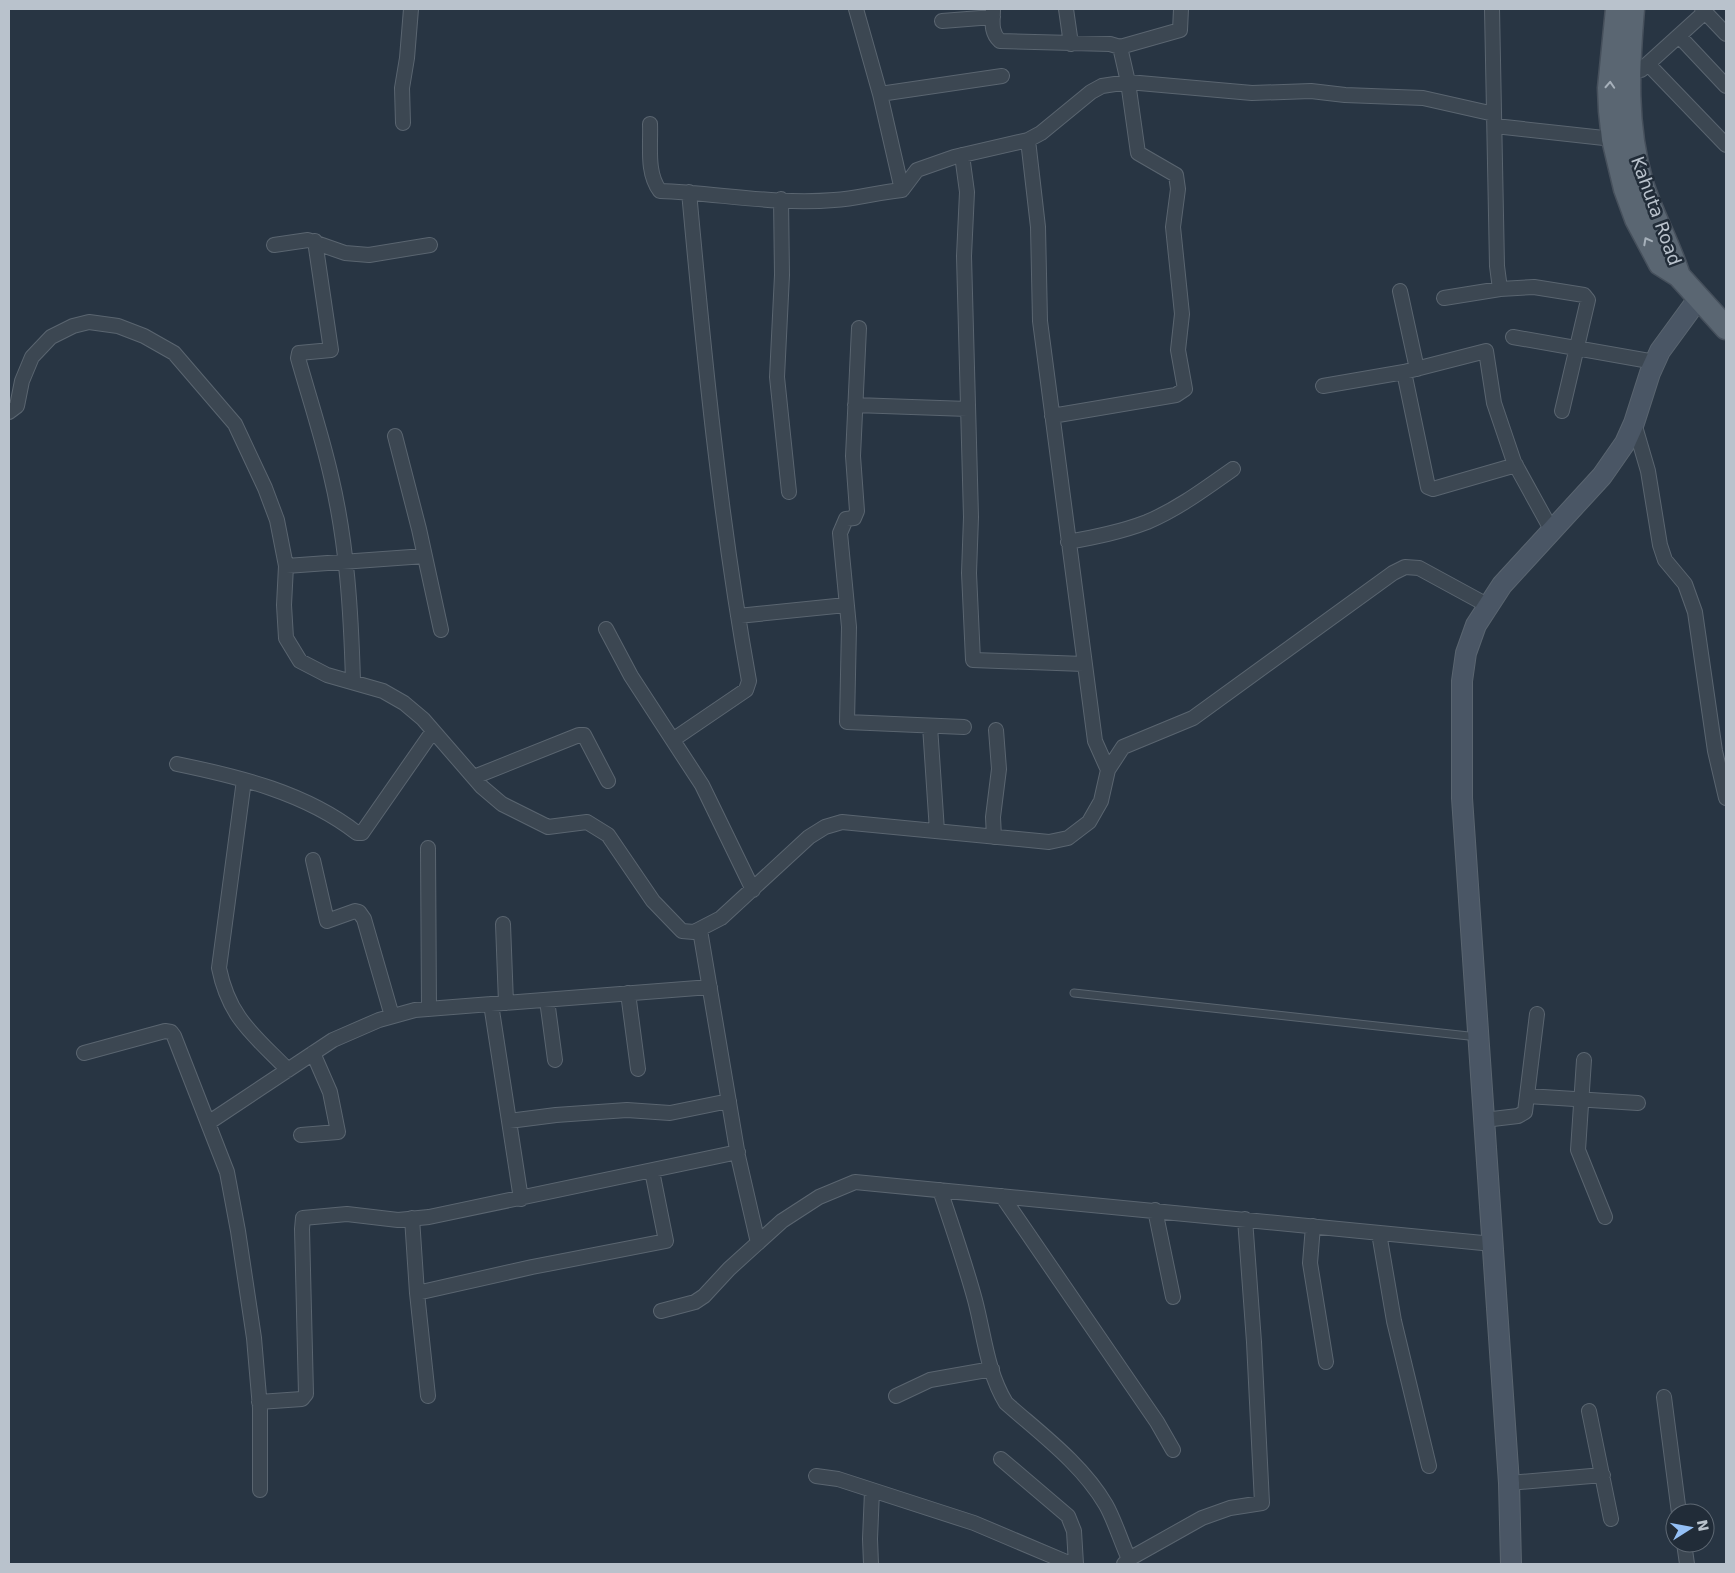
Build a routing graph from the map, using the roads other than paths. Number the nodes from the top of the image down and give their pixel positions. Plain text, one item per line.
1 (411, 9) edge
2 (856, 9) edge
3 (1066, 9) edge
4 (1181, 9) edge
5 (1492, 9) edge
6 (1617, 9) edge
7 (1633, 9) edge
8 (1703, 11) edge
9 (993, 13) edge
10 (942, 21) dead end
11 (1726, 34) edge
12 (1679, 36) junction
13 (1071, 44) junction
14 (1120, 47) junction
15 (1648, 64) junction
16 (1002, 76) dead end
17 (1128, 82) junction
18 (1628, 82) junction
19 (1726, 86) edge
20 (880, 94) junction
21 (1494, 120) junction
22 (403, 124) dead end
23 (650, 124) dead end
24 (1613, 139) junction
25 (1028, 140) junction
26 (1726, 145) edge
27 (962, 155) junction
28 (902, 190) junction
29 (689, 192) junction
30 (781, 199) junction
31 (316, 241) junction
32 (274, 245) dead end
33 (430, 245) dead end
34 (1679, 276) junction
35 (1500, 289) junction
36 (1400, 292) dead end
37 (1444, 298) dead end
38 (1698, 299) junction
39 (860, 328) dead end
40 (1726, 328) edge
41 (1513, 337) dead end
42 (1577, 348) junction
43 (1655, 362) junction
44 (1411, 370) junction
45 (1323, 386) dead end
46 (855, 405) junction
47 (968, 409) junction
48 (1562, 411) dead end
49 (9, 412) edge
50 (1052, 416) junction
51 (1634, 423) junction
52 (395, 436) dead end
53 (1516, 465) junction
54 (1233, 468) dead end
55 (789, 492) dead end
56 (1552, 531) junction
57 (1068, 542) junction
58 (425, 556) junction
59 (346, 560) junction
60 (286, 566) junction
61 (846, 605) junction
62 (1487, 605) junction
63 (738, 616) junction
64 (606, 629) dead end
65 (441, 630) dead end
66 (1084, 664) junction
67 (353, 681) junction
68 (930, 726) junction
69 (964, 727) dead end
70 (996, 730) dead end
71 (433, 731) junction
72 (674, 739) junction
73 (177, 764) dead end
74 (1108, 770) junction
75 (474, 777) junction
76 (244, 780) junction
77 (608, 781) dead end
78 (1726, 798) edge
79 (937, 831) junction
80 (994, 837) junction
81 (428, 848) dead end
82 (313, 860) dead end
83 (753, 890) junction
84 (503, 924) dead end
85 (700, 930) junction
86 (710, 987) junction
87 (1074, 992) dead end
88 (628, 993) junction
89 (547, 1000) junction
90 (506, 1003) junction
91 (491, 1004) junction
92 (429, 1009) junction
93 (1537, 1014) dead end
94 (392, 1016) junction
95 (1478, 1037) junction
96 (84, 1052) dead end
97 (313, 1053) junction
98 (555, 1060) dead end
99 (1584, 1060) dead end
100 (638, 1069) dead end
101 (288, 1070) junction
102 (1527, 1096) junction
103 (1581, 1100) junction
104 (729, 1101) junction
105 (1638, 1103) dead end
106 (1484, 1120) junction
107 (509, 1121) junction
108 (208, 1124) junction
109 (301, 1135) dead end
110 (738, 1152) junction
111 (652, 1171) junction
112 (940, 1190) junction
113 (1002, 1196) junction
114 (522, 1199) junction
115 (1156, 1210) junction
116 (1605, 1217) dead end
117 (412, 1218) junction
118 (1245, 1219) junction
119 (1313, 1226) junction
120 (1379, 1233) junction
121 (758, 1242) junction
122 (1493, 1244) junction
123 (417, 1293) junction
124 (1173, 1297) dead end
125 (661, 1311) dead end
126 (1326, 1362) dead end
127 (992, 1369) junction
128 (428, 1396) dead end
129 (896, 1396) dead end
130 (1664, 1397) dead end
131 (260, 1402) junction
132 (1589, 1411) dead end
133 (1173, 1450) dead end
134 (1001, 1459) dead end
135 (1429, 1466) dead end
136 (1603, 1475) junction
137 (816, 1476) dead end
138 (1509, 1483) junction
139 (260, 1490) dead end
140 (872, 1491) junction
141 (1679, 1503) edge
142 (1610, 1519) dead end
143 (1126, 1562) edge
144 (871, 1564) edge
145 (1071, 1564) edge
146 (1076, 1564) edge
147 (1511, 1564) edge

1 - 22 street
2 - 20 street
3 - 13 street
4 - 14 street
5 - 21 street
24 -> 6 main road, Kahuta Road
7 - 18 main road, Kahuta Road
8 - 11 street
8 - 12 street
9 - 10 street
9 - 13 street
12 - 15 street
12 - 19 street
13 - 14 street
14 - 17 street
15 - 18 street
15 - 26 street
16 - 20 street
17 - 21 street
17 - 25 street
17 - 50 street
18 - 34 main road, Kahuta Road
20 - 28 street
21 - 24 street
21 - 35 street
23 - 29 street
34 -> 24 main road, Kahuta Road
25 - 27 street
25 - 50 street
27 - 28 street
27 - 47 street
28 - 30 street
29 - 30 street
29 - 63 street
30 - 55 street
31 - 32 street
31 - 33 street
31 - 59 street
34 - 38 main road
35 - 37 street
35 - 42 street
36 - 44 street
38 - 40 main road
38 - 43 main road
39 - 46 street
41 - 42 street
42 - 43 street
42 - 48 street
43 - 51 main road
44 - 45 street
44 - 53 street
44 - 53 street
46 - 47 street
46 - 61 street
47 - 66 street
49 - 60 street
50 - 57 street
51 - 56 main road
51 - 78 street
52 - 58 street
53 - 56 street
54 - 57 street
56 - 62 main road
57 - 66 street
58 - 59 street
58 - 65 street
59 - 60 street
59 - 67 street
60 - 67 street
61 - 63 street
61 - 68 street
62 - 74 street
62 - 95 main road
63 - 72 street
64 - 72 street
66 - 74 street
67 - 71 street
68 - 69 street
68 - 79 street
70 - 80 street
71 - 75 street
71 - 76 street
72 - 83 street
73 - 76 street
74 - 80 street
75 - 77 street
75 - 85 street
76 - 101 street
79 - 80 street
79 - 83 street
81 - 92 street
82 - 94 street
83 - 85 street
84 - 90 street
85 - 86 street
86 - 88 street
86 - 104 street
87 - 95 lane
88 - 89 street
88 - 100 street
89 - 90 street
89 - 98 street
90 - 91 street
91 - 92 street
91 - 107 street
92 - 94 street
93 - 102 street
94 - 97 street
95 - 106 main road
96 - 108 street
97 - 101 street
97 - 109 street
99 - 103 street
101 - 108 street
102 - 103 street
102 - 106 street
103 - 105 street
103 - 116 street
104 - 107 street
104 - 110 street
106 - 122 main road
107 - 114 street
108 - 131 street
110 - 111 street
110 - 121 street
111 - 114 street
111 - 123 street
112 - 113 street
112 - 121 street
112 - 127 street
113 - 115 street
113 - 133 street
114 - 117 street
115 - 118 street
115 - 124 street
117 - 123 street
117 - 131 street
118 - 119 street
118 - 143 street
119 - 120 street
119 - 126 street
120 - 122 street
120 - 135 street
121 - 125 street
122 - 138 main road
123 - 128 street
127 - 129 street
127 - 143 street
130 - 141 street
131 - 139 street
132 - 136 street
134 - 146 street
136 - 138 street
136 - 142 street
137 - 140 street
138 - 147 main road
140 - 144 street
140 - 145 street

